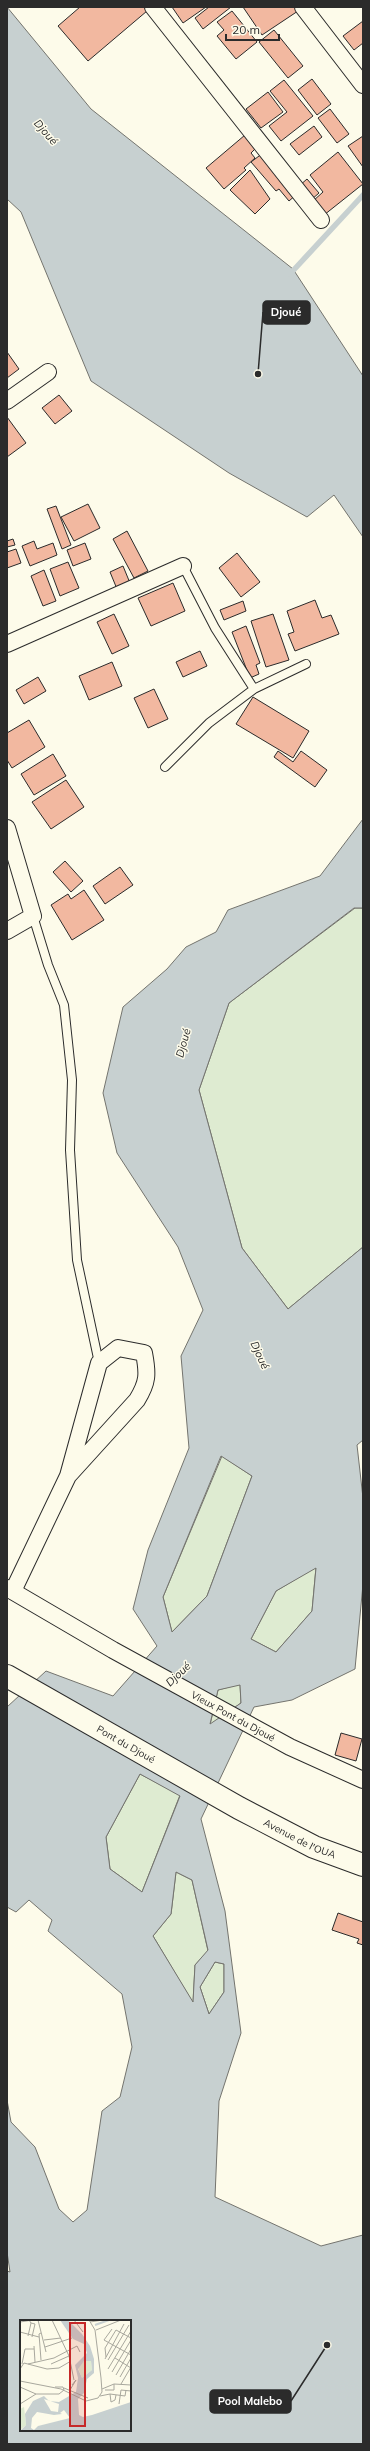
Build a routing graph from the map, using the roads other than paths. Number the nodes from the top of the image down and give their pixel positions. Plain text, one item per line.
1 (154, 7) edge
2 (303, 7) edge
3 (363, 85) edge
4 (321, 220) dead end
5 (48, 372) dead end
6 (7, 401) edge
7 (183, 566) joint
8 (7, 644) edge
9 (306, 664) dead end
10 (254, 689) junction
11 (165, 767) dead end
12 (7, 828) edge
13 (33, 916) junction
14 (7, 930) edge
15 (99, 1363) junction
16 (68, 1476) junction
17 (10, 1590) edge
18 (10, 1678) edge
19 (363, 1780) edge
20 (238, 1808) joint
21 (363, 1865) edge

1 - 4 street
2 - 3 street
5 - 6 street
7 - 8 street
7 - 10 lane
9 - 10 lane
10 - 11 lane
12 - 13 street
13 - 14 street
13 - 15 lane
15 - 16 street
15 - 16 street
16 - 17 street
17 - 19 street, Vieux Pont du Djoué
18 - 20 main road, Pont du Djoué
20 - 21 main road, Avenue de l'OUA

